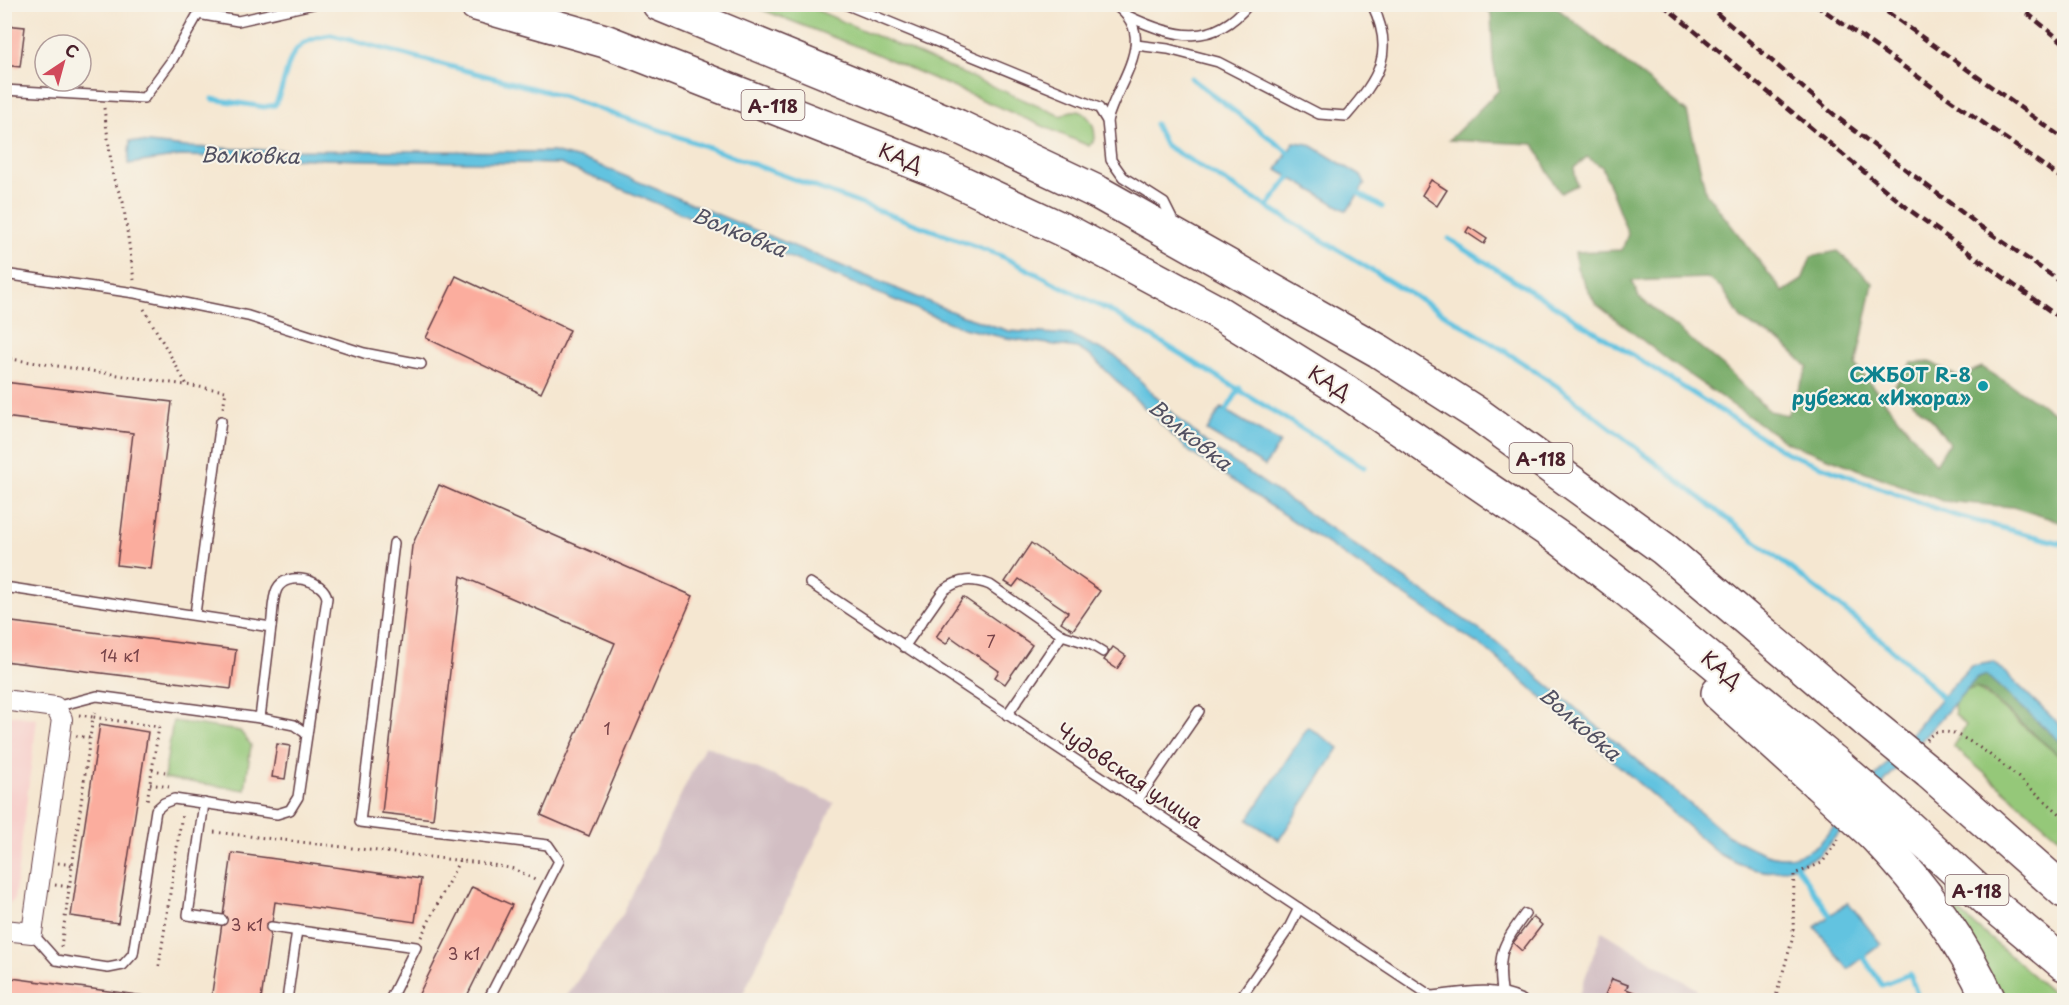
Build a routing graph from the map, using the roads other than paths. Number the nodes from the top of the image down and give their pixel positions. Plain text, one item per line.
1 (313, 4) edge
2 (476, 4) edge
3 (659, 4) edge
4 (845, 4) edge
5 (1113, 4) edge
6 (1249, 4) edge
7 (1372, 4) edge
8 (1128, 16) junction
9 (1136, 45) junction
10 (4, 90) edge
11 (1107, 121) junction
12 (1183, 238) junction
13 (4, 274) edge
14 (422, 364) dead end
15 (221, 421) road end
16 (394, 543) dead end
17 (810, 583) dead end
18 (4, 587) edge
19 (195, 614) junction
20 (272, 627) junction
21 (1062, 635) junction
22 (904, 647) junction
23 (1103, 652) dead end
24 (4, 700) edge
25 (55, 707) junction
26 (1199, 711) dead end
27 (1007, 715) junction
28 (260, 718) junction
29 (306, 734) junction
30 (1137, 801) junction
31 (204, 803) junction
32 (1884, 824) junction
33 (2064, 891) edge
34 (1299, 908) junction
35 (1525, 914) dead end
36 (222, 920) dead end
37 (272, 927) dead end
38 (4, 930) edge
39 (297, 930) junction
40 (32, 933) junction
41 (2064, 963) edge
42 (1502, 991) junction
43 (287, 1000) edge
44 (390, 1000) edge
45 (488, 1000) edge
46 (1239, 1000) edge
47 (1522, 1000) edge
48 (1989, 1000) edge

1 - 10 lane
2 - 32 highway, КАД / А-118, bridge
3 - 12 highway, А-118
4 - 11 lane
5 - 8 lane
6 - 8 lane
7 - 9 lane
8 - 9 lane
9 - 11 lane
11 - 12 lane
12 - 33 highway, А-118, bridge
13 - 14 lane
15 - 19 lane
16 - 45 lane
17 - 22 lane, Чудовская улица
18 - 19 lane
19 - 20 lane
20 - 28 lane
20 - 29 lane
21 - 22 lane
21 - 23 lane
21 - 27 lane
22 - 27 lane, Чудовская улица
24 - 25 street
25 - 28 lane
25 - 40 street
26 - 30 lane
27 - 30 lane, Чудовская улица
28 - 29 lane
29 - 31 lane
30 - 34 lane, Чудовская улица
31 - 36 lane
31 - 40 lane
32 - 41 highway, КАД / А-118
32 - 48 highway
34 - 42 lane, Чудовская улица
34 - 46 lane
35 - 42 lane
37 - 39 lane
38 - 40 street
39 - 43 lane
39 - 44 lane
42 - 47 lane

